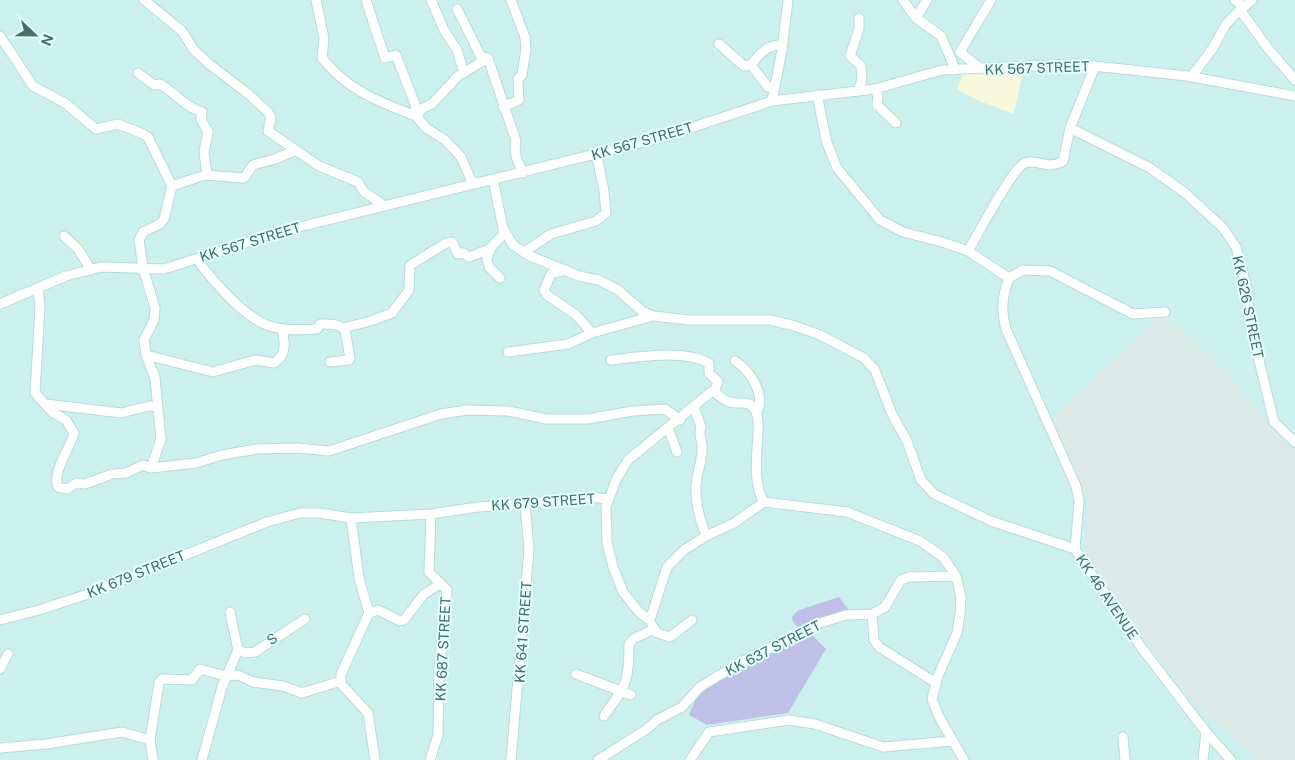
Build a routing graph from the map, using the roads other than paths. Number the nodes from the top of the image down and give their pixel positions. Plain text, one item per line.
1 (144, 0) edge
2 (316, 0) edge
3 (366, 0) edge
4 (431, 0) edge
5 (511, 0) edge
6 (788, 0) edge
7 (903, 0) edge
8 (927, 0) edge
9 (991, 0) edge
10 (1235, 0) edge
11 (1252, 0) edge
12 (457, 9) dead end
13 (1242, 9) junction
14 (859, 18) dead end
15 (916, 18) junction
16 (0, 36) edge
17 (719, 44) dead end
18 (782, 45) junction
19 (488, 58) junction
20 (751, 65) junction
21 (1095, 66) junction
22 (982, 69) junction
23 (953, 70) junction
24 (138, 73) dead end
25 (464, 73) junction
26 (1192, 76) junction
27 (1295, 80) edge
28 (774, 87) junction
29 (875, 89) junction
30 (859, 90) junction
31 (817, 95) junction
32 (1295, 96) edge
33 (772, 101) junction
34 (503, 107) junction
35 (416, 116) junction
36 (896, 123) dead end
37 (1070, 128) junction
38 (294, 151) junction
39 (596, 152) junction
40 (523, 173) junction
41 (208, 175) junction
42 (493, 180) junction
43 (472, 182) junction
44 (172, 186) junction
45 (382, 204) junction
46 (503, 228) junction
47 (64, 236) dead end
48 (490, 249) junction
49 (968, 251) junction
50 (524, 252) junction
51 (197, 259) junction
52 (143, 268) junction
53 (91, 270) junction
54 (566, 270) junction
55 (500, 278) dead end
56 (1009, 278) junction
57 (38, 289) junction
58 (0, 304) edge
59 (1165, 312) dead end
60 (653, 316) junction
61 (282, 328) junction
62 (345, 330) junction
63 (592, 333) junction
64 (508, 352) dead end
65 (146, 354) junction
66 (611, 360) dead end
67 (735, 361) dead end
68 (330, 362) dead end
69 (714, 392) junction
70 (45, 404) junction
71 (157, 406) junction
72 (694, 407) junction
73 (757, 412) junction
74 (680, 420) junction
75 (668, 428) junction
76 (1295, 442) edge
77 (677, 452) dead end
78 (151, 468) junction
79 (608, 498) junction
80 (764, 502) junction
81 (525, 504) junction
82 (431, 514) junction
83 (351, 518) junction
84 (706, 536) junction
85 (1075, 549) junction
86 (956, 576) junction
87 (440, 584) junction
88 (230, 612) dead end
89 (369, 613) junction
90 (872, 614) junction
91 (646, 618) junction
92 (305, 619) dead end
93 (0, 620) edge
94 (692, 620) dead end
95 (654, 629) junction
96 (238, 650) junction
97 (8, 654) dead end
98 (0, 670) edge
99 (576, 674) dead end
100 (226, 676) junction
101 (341, 681) junction
102 (936, 683) junction
103 (622, 692) junction
104 (631, 695) dead end
105 (604, 716) dead end
106 (1206, 732) junction
107 (1123, 737) dead end
108 (150, 740) junction
109 (952, 741) junction
110 (0, 748) edge
111 (153, 760) edge
112 (202, 760) edge
113 (375, 760) edge
114 (430, 760) edge
115 (511, 760) edge
116 (598, 760) edge
117 (690, 760) edge
118 (964, 760) edge
119 (1125, 760) edge
120 (1203, 760) edge
121 (1231, 760) edge

1 - 38 street
2 - 35 street
3 - 35 street
4 - 25 street
5 - 34 street
6 - 18 street
7 - 15 street
8 - 15 street
9 - 22 street
10 - 13 street
11 - 13 street
12 - 19 street
13 - 26 street
13 - 27 street
14 - 30 street
15 - 23 street
16 - 44 street
17 - 20 street
18 - 20 street
18 - 28 street
19 - 25 street
19 - 34 street
20 - 28 street
21 - 22 street, KK 567 STREET
21 - 26 street, KK 567 STREET
21 - 37 street
22 - 23 street, KK 567 STREET
23 - 29 street, KK 567 STREET
24 - 41 street
25 - 35 street
26 - 32 street, KK 567 STREET
28 - 33 street
29 - 30 street, KK 567 STREET
29 - 36 street
30 - 31 street, KK 567 STREET
31 - 33 street, KK 567 STREET
31 - 49 street
33 - 39 street, KK 567 STREET
34 - 40 street
35 - 43 street
37 - 49 street
37 - 76 street, KK 626 STREET
38 - 41 street
38 - 45 street
39 - 40 street, KK 567 STREET
39 - 50 street
40 - 42 street, KK 567 STREET
41 - 44 street
42 - 43 street, KK 567 STREET
42 - 46 street
43 - 45 street, KK 567 STREET
44 - 52 street
45 - 51 street, KK 567 STREET
46 - 48 street
46 - 50 street
47 - 53 street
48 - 55 street
48 - 62 street
49 - 56 street
50 - 54 street
51 - 52 street, KK 567 STREET
51 - 61 street
52 - 53 street, KK 567 STREET
52 - 65 street
53 - 57 street, KK 567 STREET
54 - 60 street
54 - 63 street
56 - 59 street
56 - 85 street, KK 46 AVENUE
57 - 58 street, KK 567 STREET
57 - 70 street
60 - 63 street
60 - 85 street
61 - 62 street
61 - 65 street
62 - 68 street
63 - 64 street
65 - 71 street
66 - 69 street
67 - 73 street
69 - 72 street, KK 679 STREET
69 - 73 street
70 - 71 street
70 - 78 street
71 - 78 street
72 - 74 street, KK 679 STREET
72 - 84 street
73 - 80 street
74 - 75 street, KK 679 STREET
74 - 78 street
75 - 77 street
75 - 79 street, KK 679 STREET
79 - 81 street, KK 679 STREET
79 - 91 street
80 - 84 street
80 - 86 street
81 - 82 street, KK 679 STREET
81 - 115 street, KK 641 STREET
82 - 83 street, KK 679 STREET
82 - 87 street, KK 687 STREET
83 - 89 street
83 - 93 street, KK 679 STREET
84 - 91 street
85 - 106 street, KK 46 AVENUE
86 - 90 street
86 - 102 street
87 - 89 street
87 - 114 street, KK 687 STREET
88 - 96 street
89 - 101 street
90 - 102 street
90 - 116 street, KK 637 STREET
91 - 95 street
92 - 96 street, S
94 - 95 street
95 - 103 street
96 - 100 street
97 - 98 street
99 - 103 street
100 - 101 street
100 - 108 street
100 - 112 street
101 - 113 street
102 - 109 street
103 - 104 street
103 - 105 street
106 - 120 street
106 - 121 street, KK 46 AVENUE
107 - 119 street
108 - 110 street
108 - 111 street
109 - 117 street
109 - 118 street

